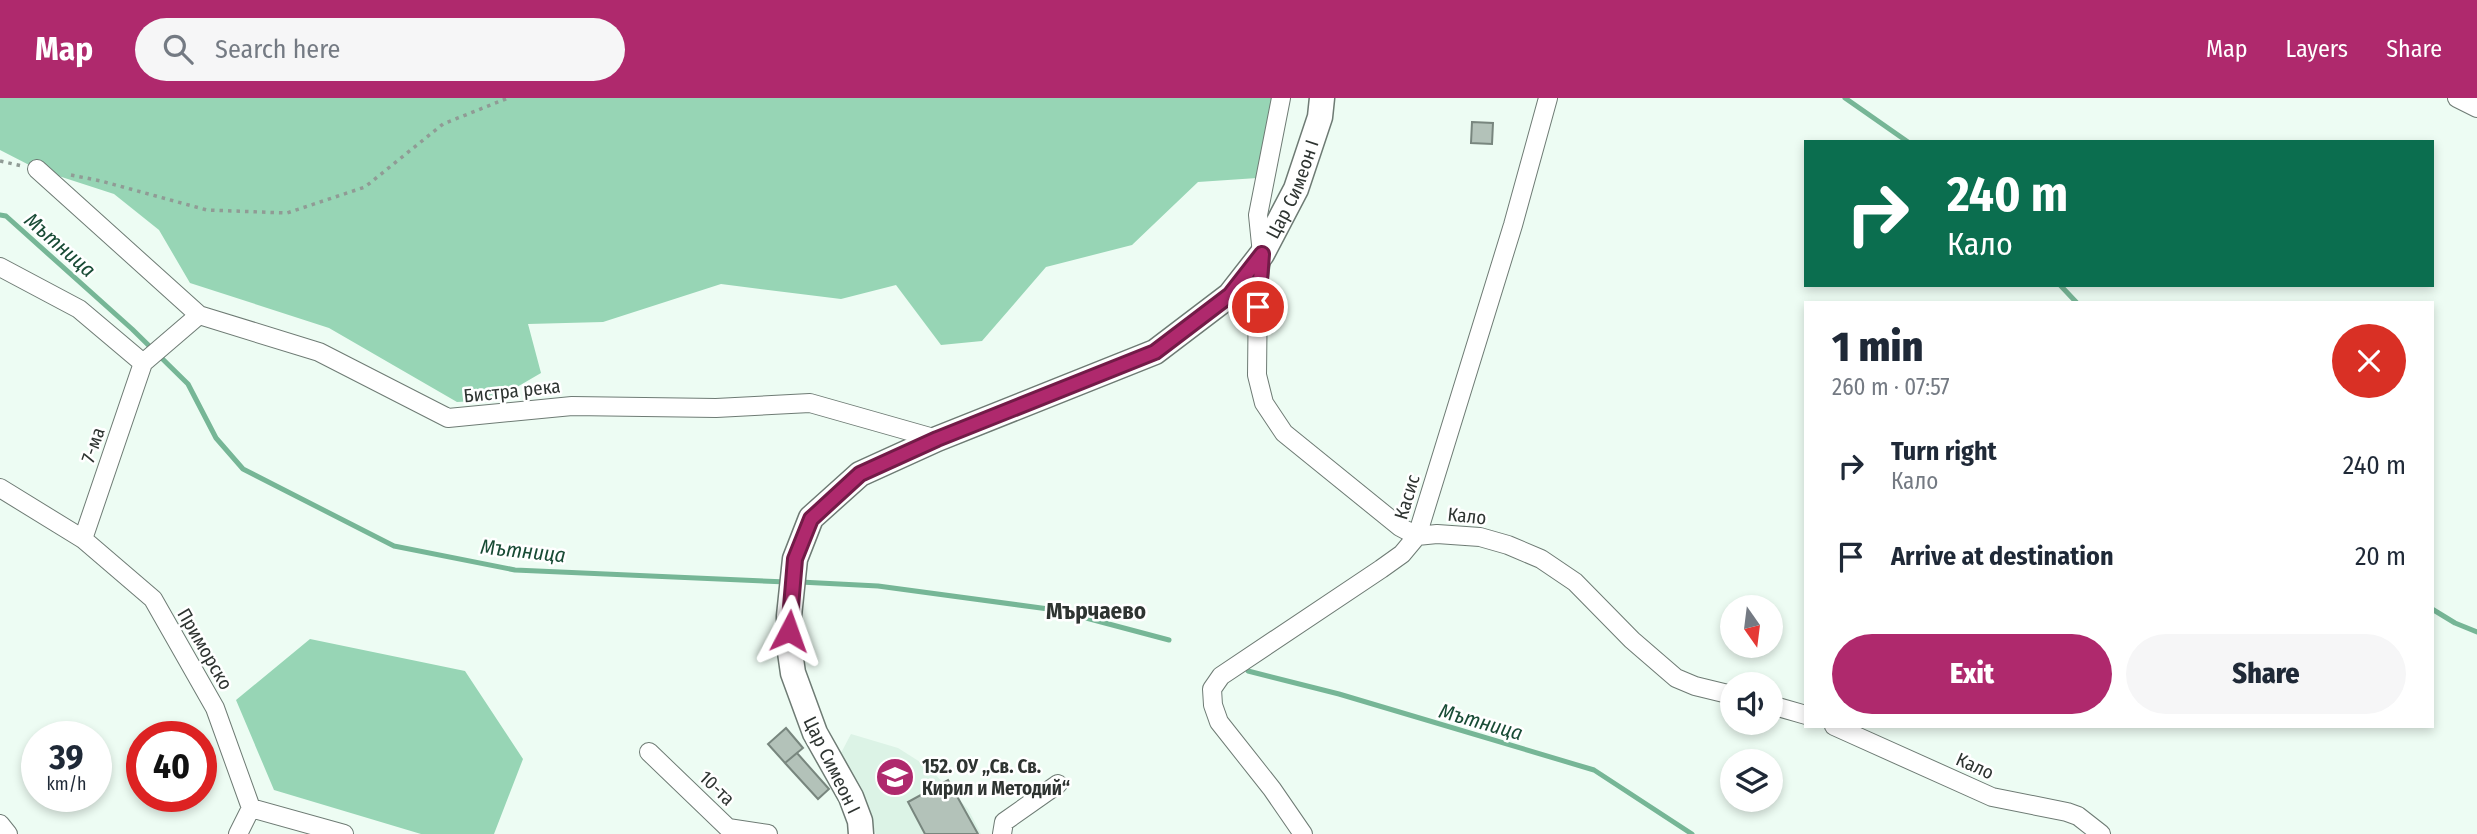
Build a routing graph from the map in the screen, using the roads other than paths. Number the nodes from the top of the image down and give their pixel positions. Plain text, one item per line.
1 (1281, 98) edge
2 (1322, 98) edge
3 (1548, 98) edge
4 (2457, 98) edge
5 (2477, 108) edge
6 (37, 169) road end
7 (1262, 254) junction
8 (0, 267) edge
9 (199, 315) junction
10 (143, 363) junction
11 (937, 439) junction
12 (0, 488) edge
13 (1417, 536) junction
14 (83, 539) junction
15 (1720, 692) edge
16 (1783, 708) edge
17 (1804, 714) edge
18 (1838, 728) edge
19 (649, 752) dead end
20 (1058, 784) dead end
21 (251, 808) junction
22 (0, 824) edge
23 (8, 834) edge
24 (238, 834) edge
25 (344, 834) edge
26 (768, 834) edge
27 (861, 834) edge
28 (1002, 834) edge
29 (1303, 834) edge
30 (2101, 834) edge

1 - 7 street
2 - 7 street, Цар Симеон I
3 - 13 street, Касис
4 - 5 street
6 - 9 street, Бистра река
7 - 11 street, Цар Симеон I
7 - 13 street
8 - 10 street
9 - 10 street
9 - 11 street, Бистра река
10 - 14 street, 7-ма
11 - 27 street, Цар Симеон I
12 - 14 street, Приморско
13 - 15 street, Кало
13 - 29 street, Касис
14 - 21 street, Приморско
16 - 17 street
18 - 30 street, Кало
19 - 26 street, 10-та
20 - 28 street
21 - 24 street
21 - 25 street
22 - 23 street

